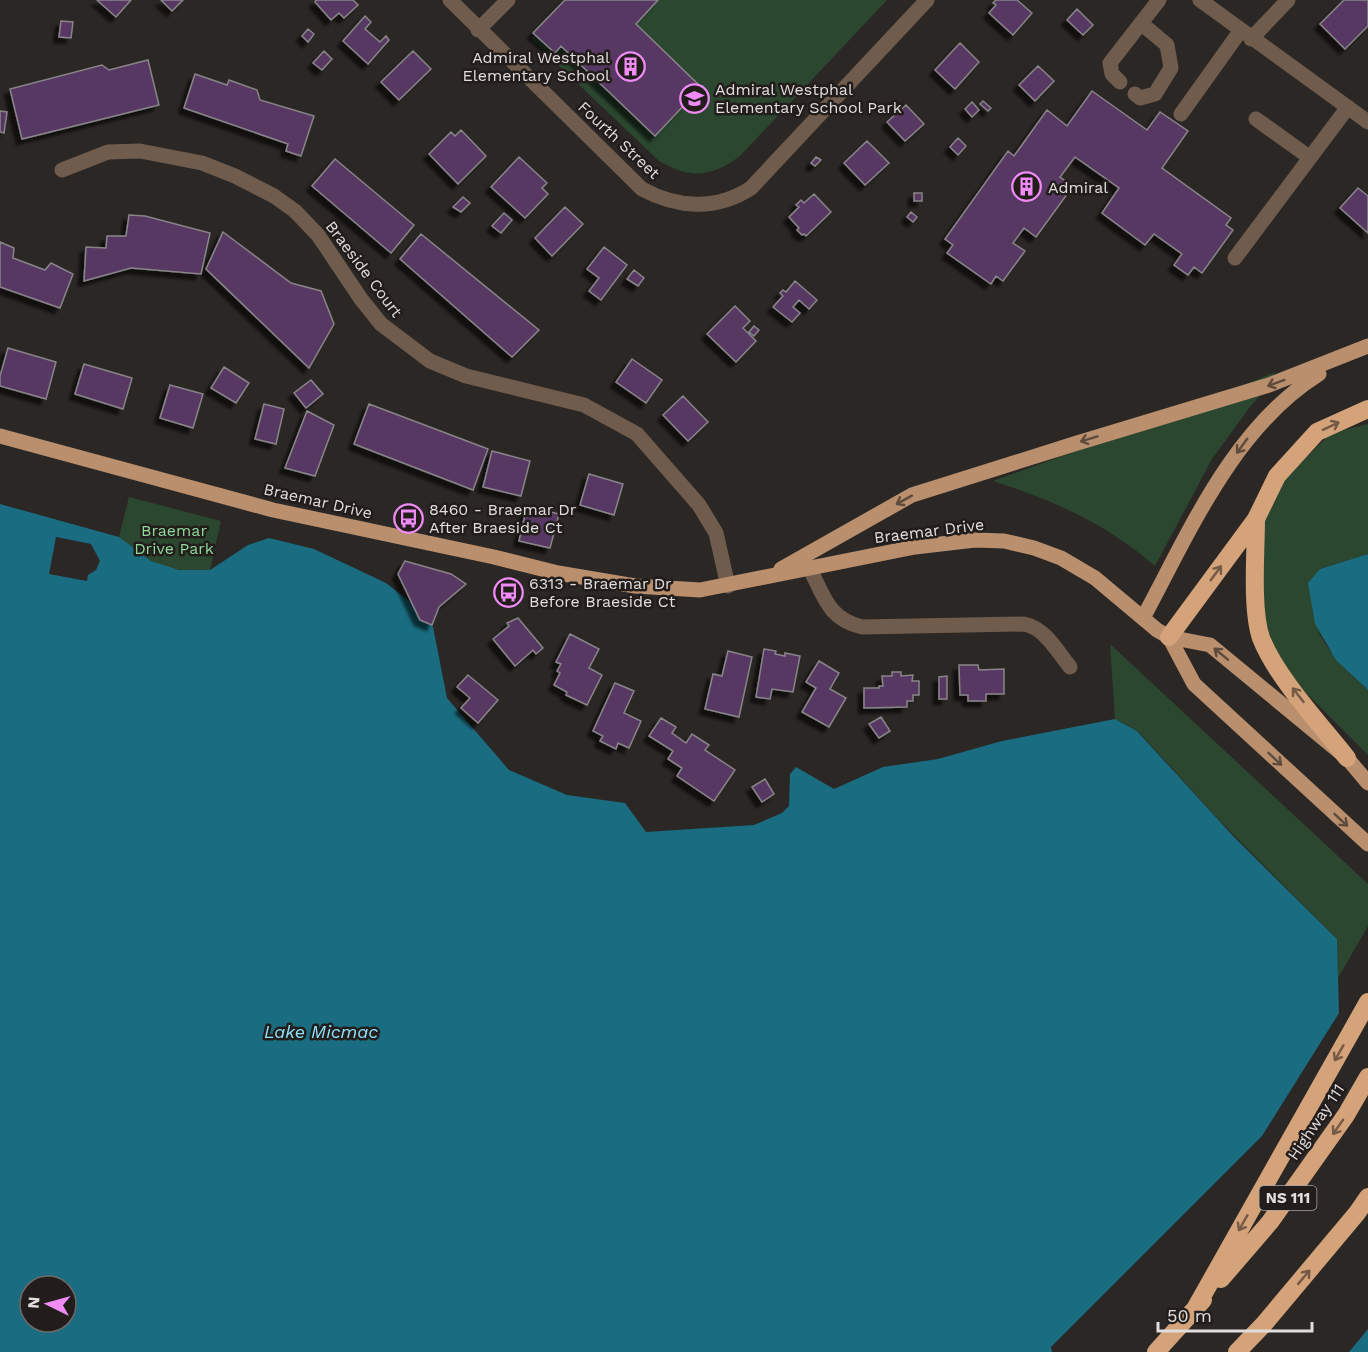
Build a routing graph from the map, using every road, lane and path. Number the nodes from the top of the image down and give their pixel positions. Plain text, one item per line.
1 (450, 0) edge
2 (508, 0) edge
3 (927, 0) edge
4 (1159, 0) edge
5 (1200, 0) edge
6 (1288, 0) edge
7 (1142, 24) junction
8 (478, 30) junction
9 (1246, 34) junction
10 (1120, 82) dead end
11 (1135, 94) dead end
12 (1348, 107) junction
13 (1181, 114) dead end
14 (1366, 117) edge
15 (1256, 119) dead end
16 (1309, 157) junction
17 (62, 170) dead end
18 (1235, 258) dead end
19 (1368, 346) edge
20 (1350, 355) junction
21 (1368, 409) edge
22 (0, 436) edge
23 (1256, 519) junction
24 (809, 567) junction
25 (771, 575) junction
26 (728, 586) junction
27 (1143, 618) junction
28 (1169, 637) junction
29 (1070, 667) dead end
30 (1347, 758) junction
31 (1368, 783) edge
32 (1368, 844) edge
33 (1368, 1002) edge
34 (1368, 1077) edge
35 (1368, 1197) edge
36 (1195, 1309) junction
37 (1156, 1352) edge
38 (1237, 1352) edge

1 - 8 street, Fourth Street
2 - 8 street
3 - 8 street, Fourth Street
4 - 7 street
5 - 9 street
6 - 9 street
7 - 10 street
7 - 11 street
9 - 12 street
9 - 13 street
12 - 14 street
12 - 16 street
15 - 16 street
16 - 18 street
17 - 26 street, Braeside Court
19 - 20 main road
20 -> 25 main road
20 -> 27 main road
23 -> 21 highway
22 - 26 main road, Braemar Drive
28 -> 23 highway
30 -> 23 highway
24 - 25 main road, Braemar Drive
24 - 27 main road, Braemar Drive
24 - 29 street
25 - 26 main road, Braemar Drive
27 - 28 main road, Braemar Drive
30 -> 28 main road, Braemar Drive
28 -> 32 main road, Braemar Drive
30 - 31 main road, Braemar Drive
33 -> 36 highway
34 -> 36 highway, Highway 111 / NS 111
38 -> 35 highway
36 - 37 highway, Highway 111 / NS 111

